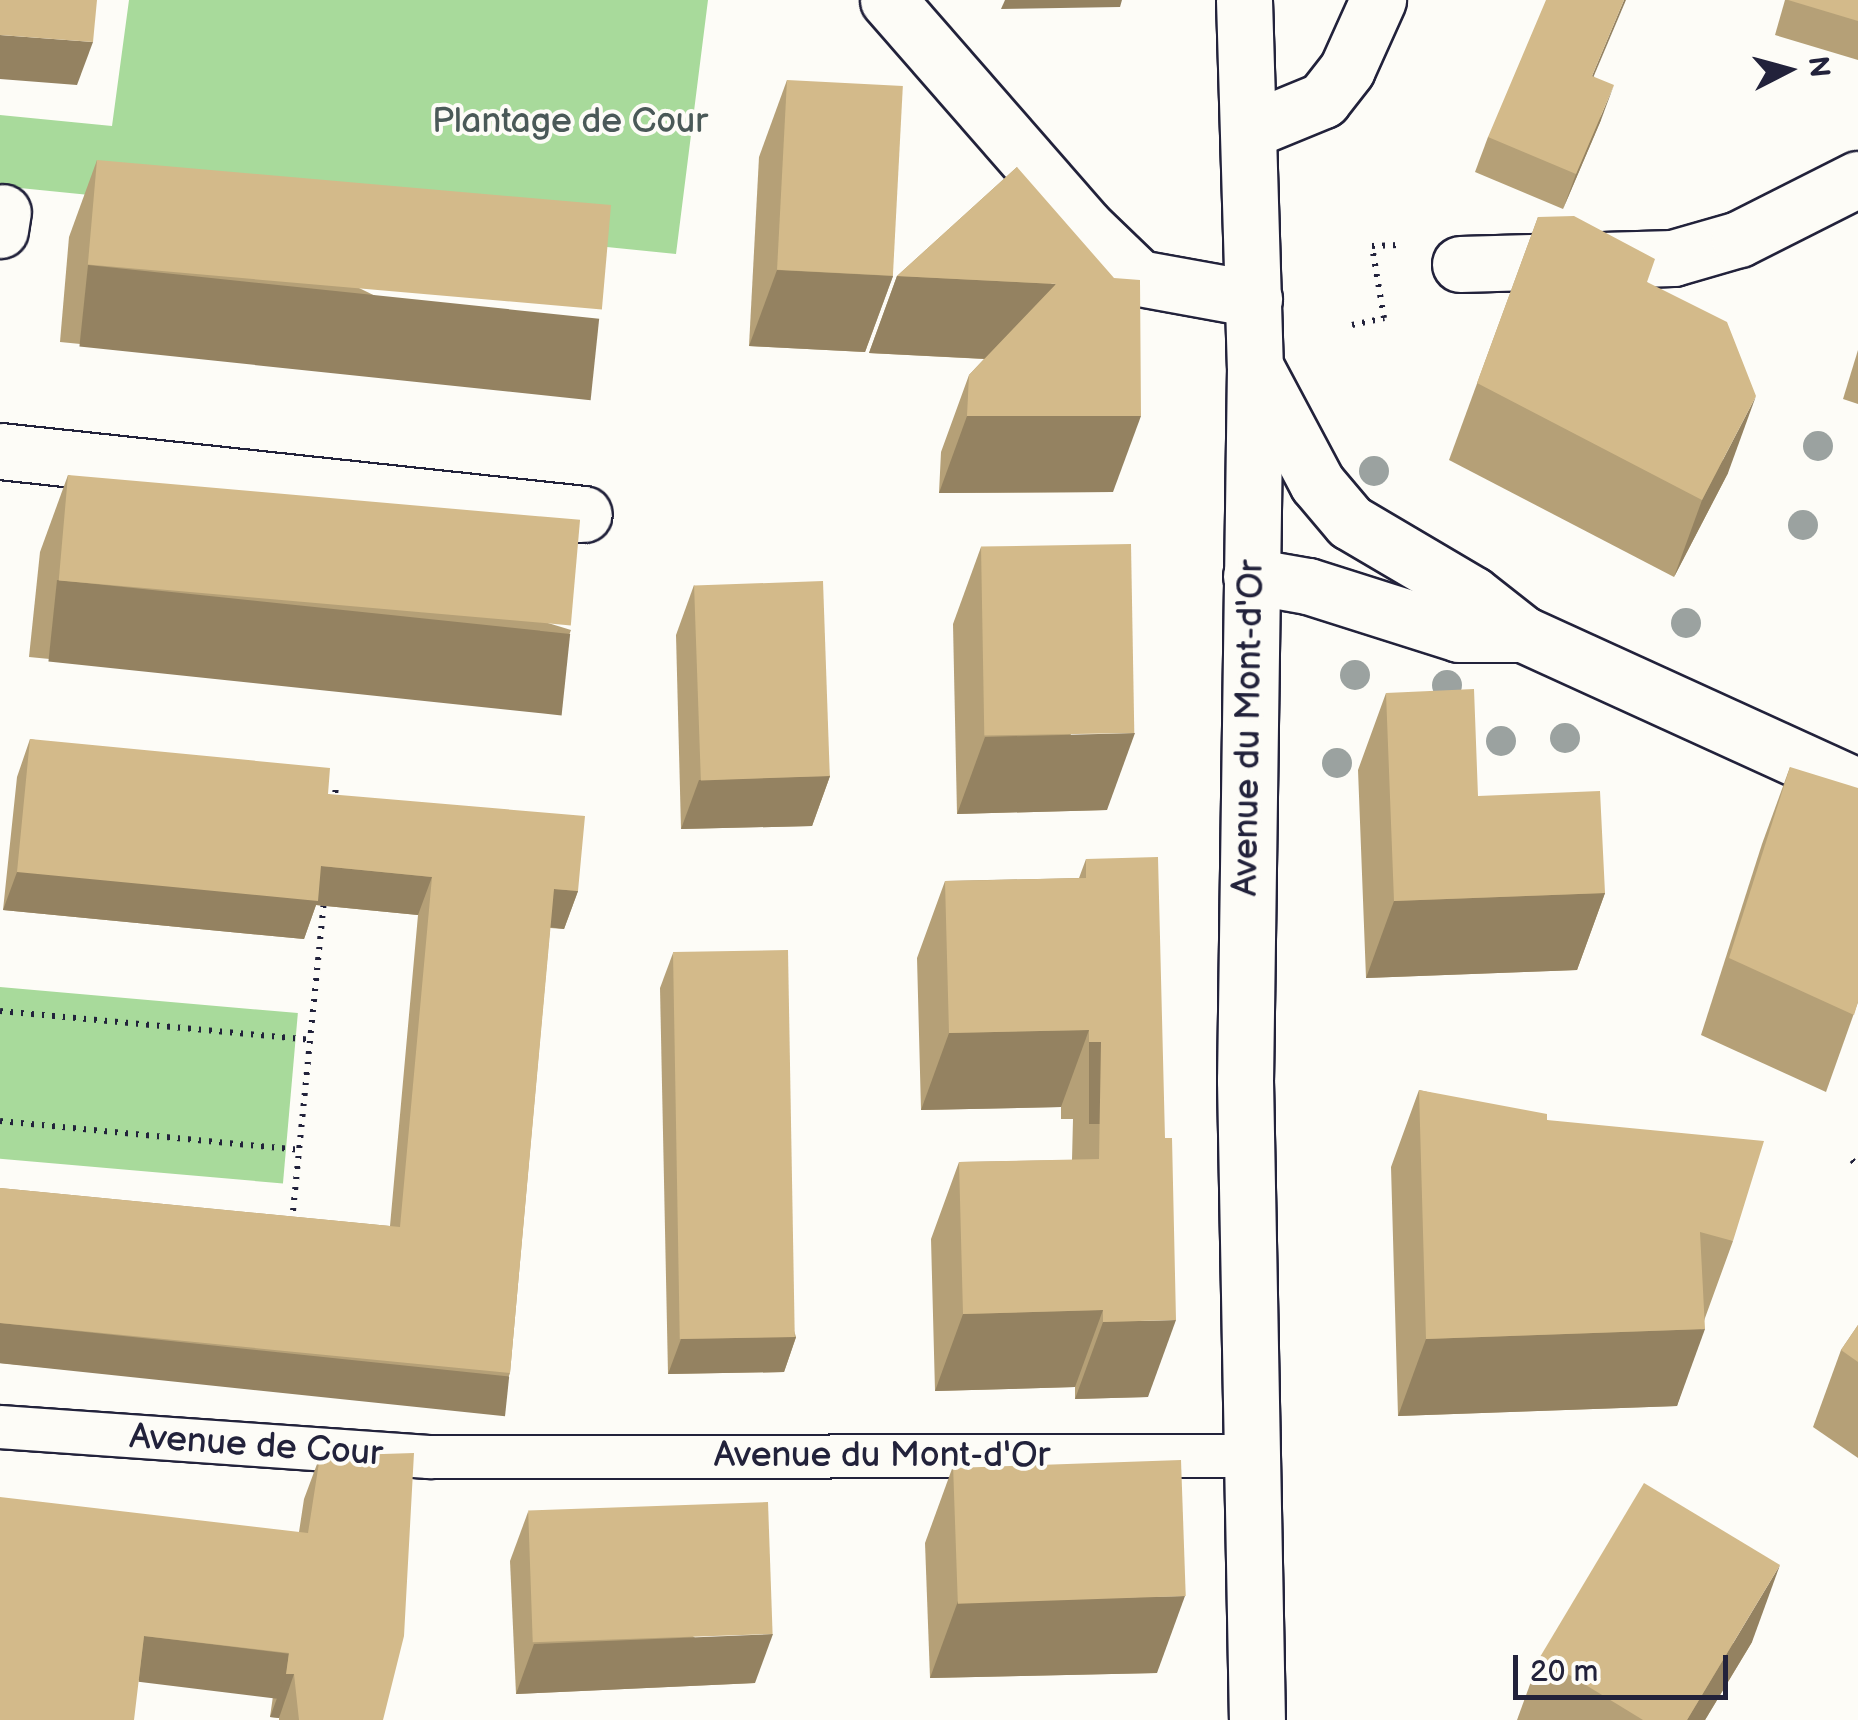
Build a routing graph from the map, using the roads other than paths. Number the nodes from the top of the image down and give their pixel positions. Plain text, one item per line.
1 (888, 0) edge
2 (1244, 0) edge
3 (1378, 0) edge
4 (1250, 130) junction
5 (1858, 179) edge
6 (1460, 264) dead end
7 (1254, 299) junction
8 (1255, 367) junction
9 (0, 451) edge
10 (584, 514) dead end
11 (1251, 576) junction
12 (1523, 634) junction
13 (1858, 787) edge
14 (0, 1427) edge
15 (512, 1456) joint
16 (1252, 1456) junction
17 (1257, 1720) edge

1 - 7 street
2 - 4 street, Avenue du Mont-d'Or
3 - 4 street
4 - 7 street, Avenue du Mont-d'Or
5 - 6 street
7 - 8 street, Avenue du Mont-d'Or
8 - 11 street, Avenue du Mont-d'Or
8 - 12 street
9 - 10 street
11 - 12 street
11 - 16 street, Avenue du Mont-d'Or
12 - 13 street
14 - 15 lane, Avenue de Cour
15 - 16 lane, Avenue du Mont-d'Or
16 - 17 street, Avenue du Mont-d'Or

